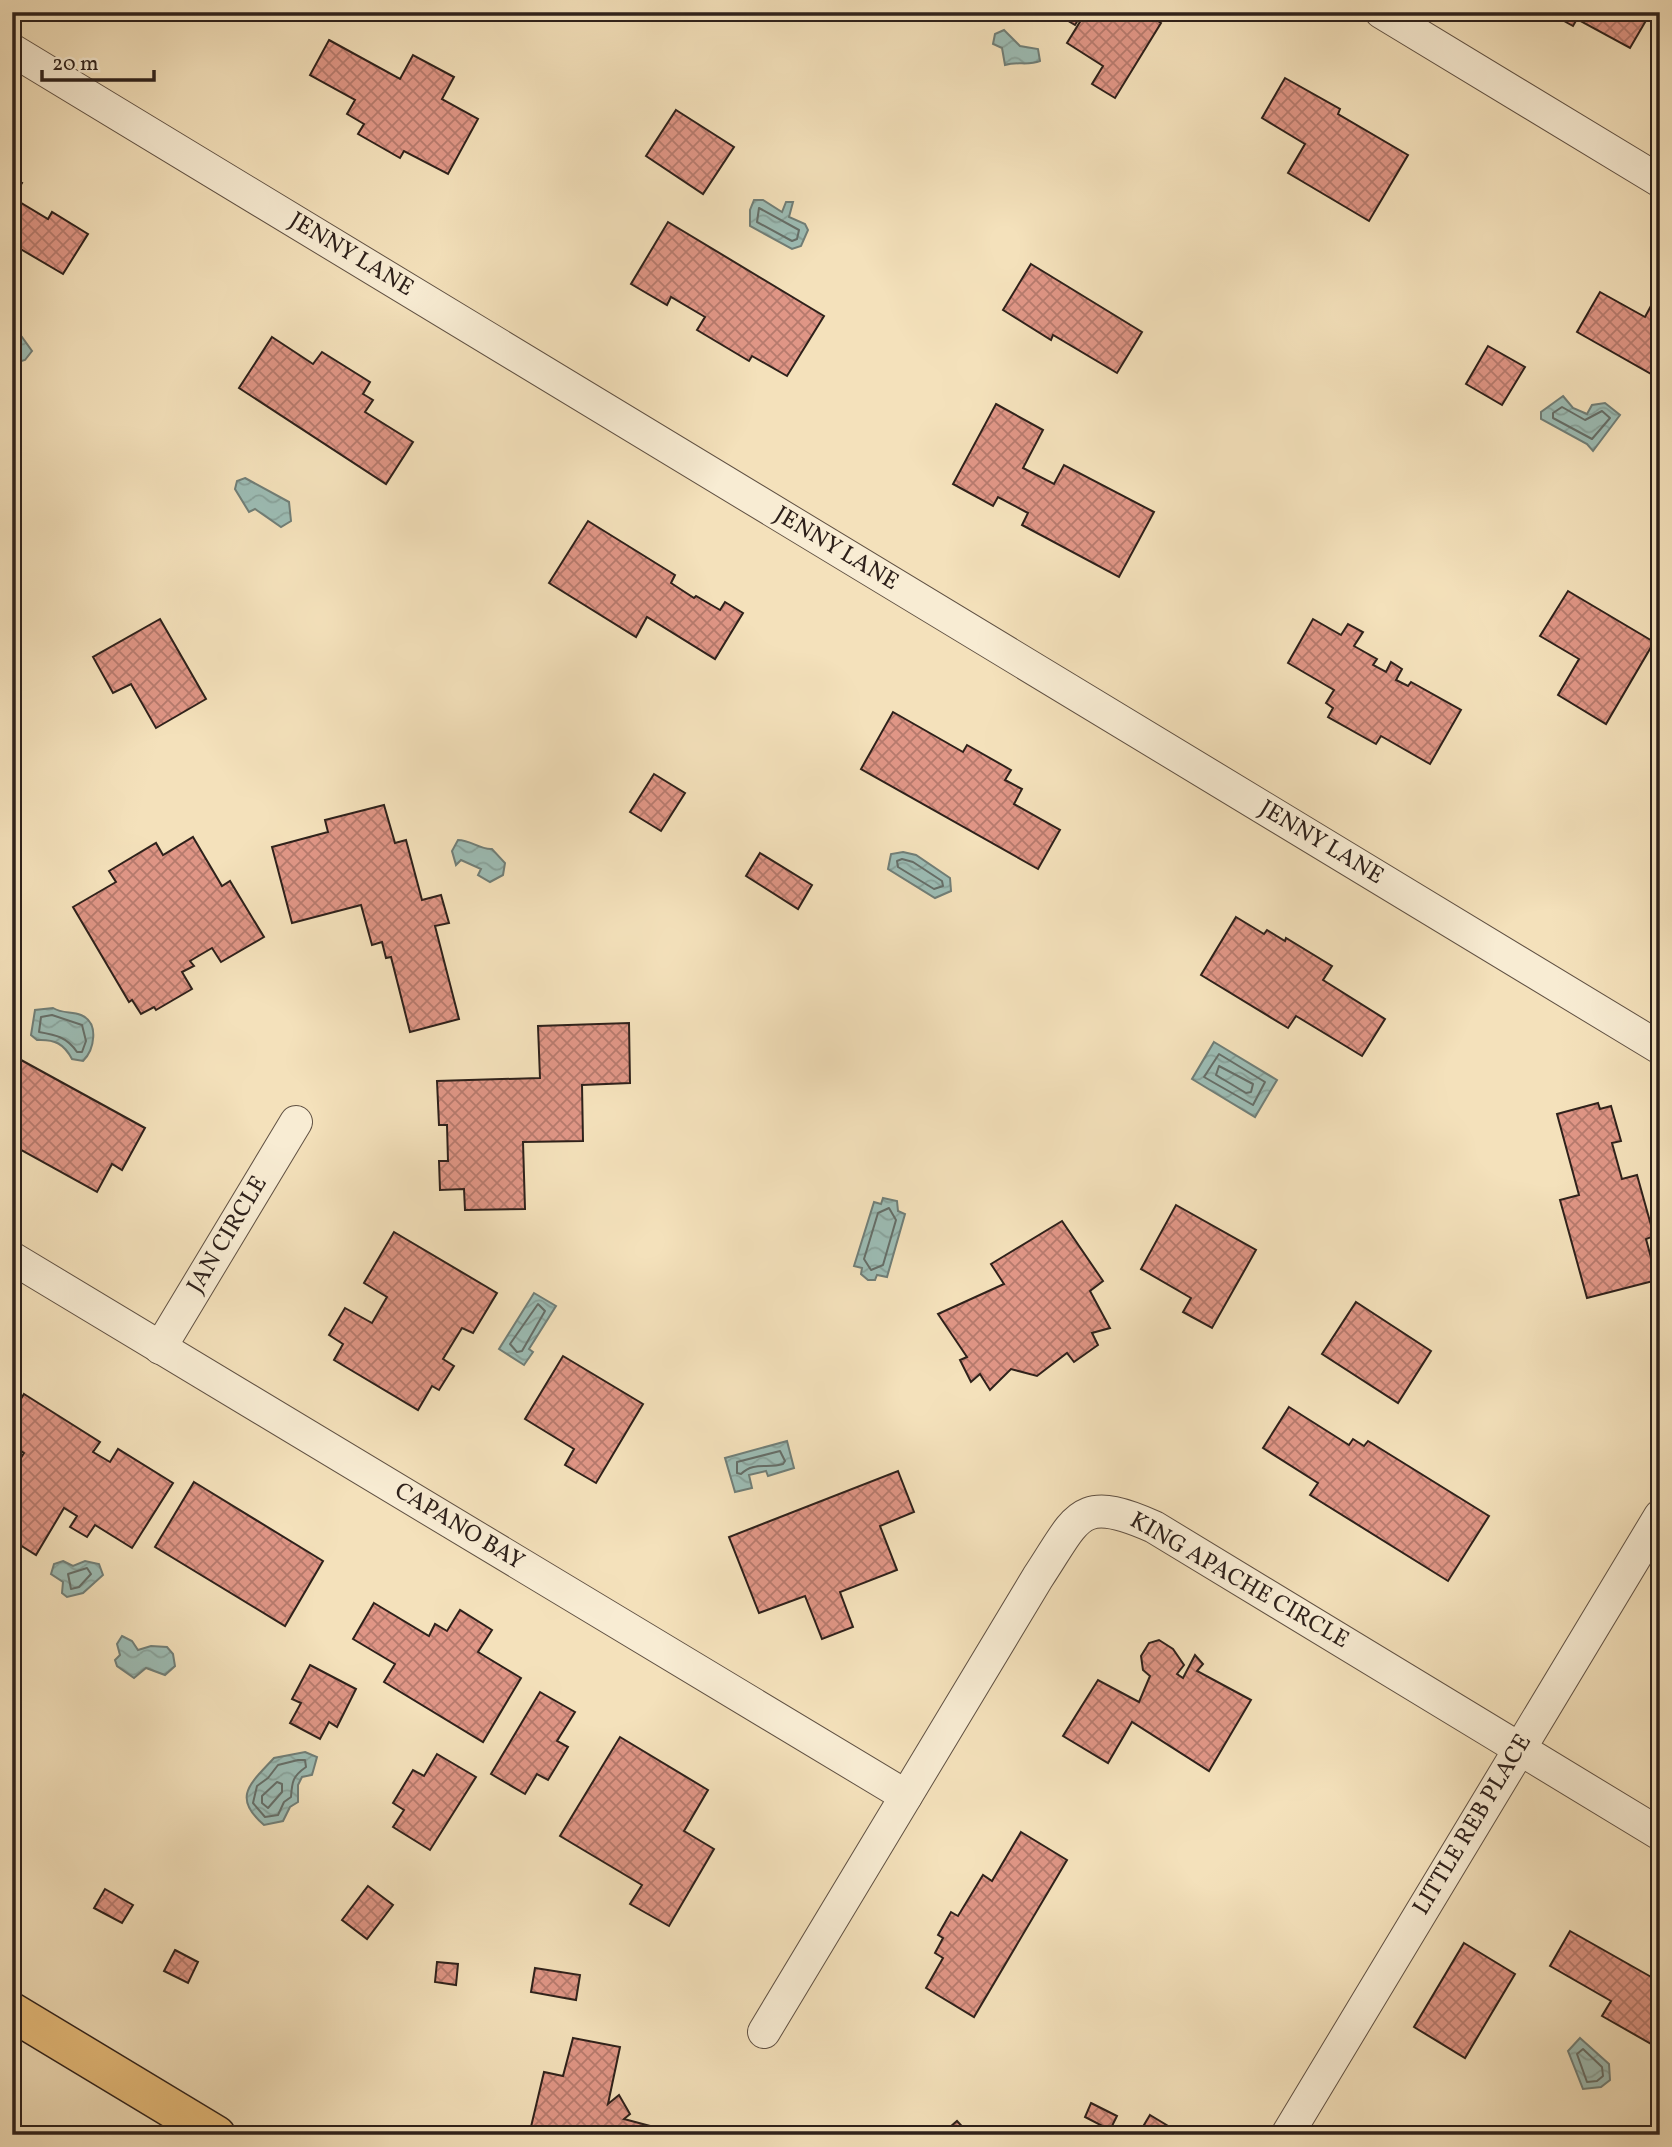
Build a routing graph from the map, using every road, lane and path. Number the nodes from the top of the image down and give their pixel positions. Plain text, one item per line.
1 (1381, 12) edge
2 (12, 50) edge
3 (1660, 181) edge
4 (1660, 1048) edge
5 (296, 1122) dead end
6 (12, 1258) edge
7 (160, 1348) junction
8 (1660, 1516) edge
9 (1519, 1748) junction
10 (906, 1796) junction
11 (1660, 1834) edge
12 (12, 2012) edge
13 (764, 2032) dead end
14 (216, 2135) edge
15 (1287, 2135) edge

1 - 3 street
2 - 4 street, JENNY LANE
5 - 7 street, JAN CIRCLE
6 - 7 street, CAPANO BAY
7 - 10 street, CAPANO BAY
8 - 9 street, LITTLE REB PLACE
9 - 10 street, KING APACHE CIRCLE
9 - 11 street, KING APACHE CIRCLE
9 - 15 street, LITTLE REB PLACE
10 - 13 street, KING APACHE CIRCLE
12 - 14 main road

